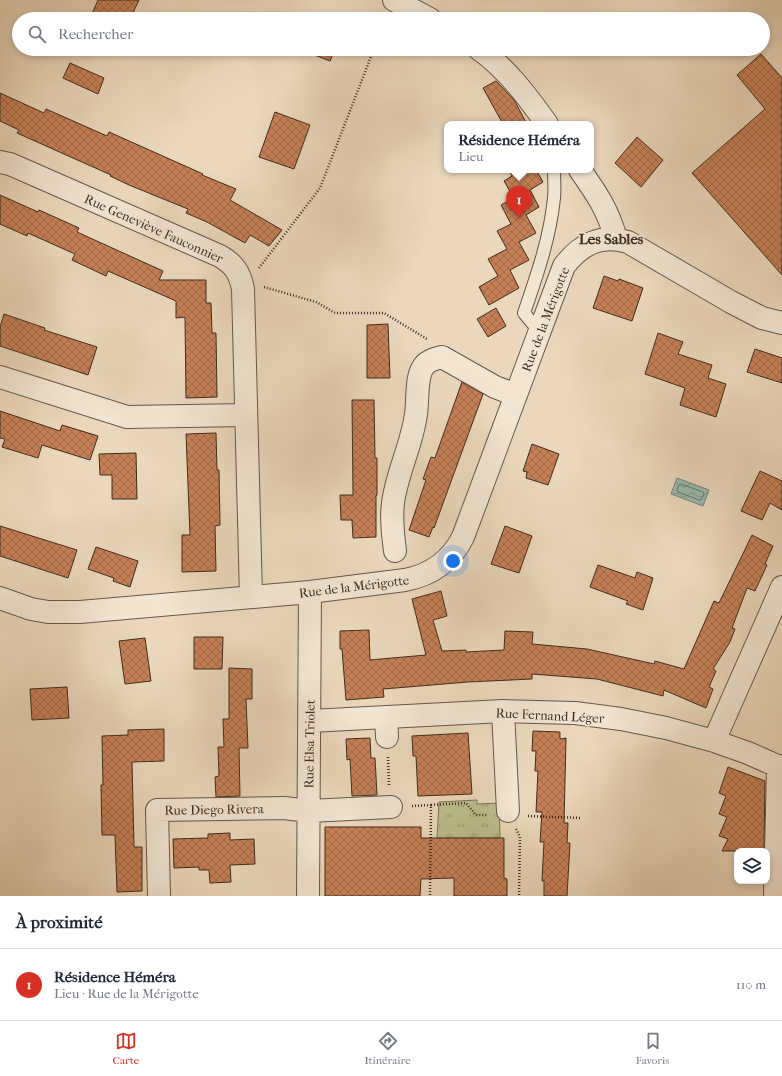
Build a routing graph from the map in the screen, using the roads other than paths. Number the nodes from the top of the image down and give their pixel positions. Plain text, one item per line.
1 (394, 0) edge
2 (417, 12) edge
3 (489, 56) edge
4 (545, 121) edge
5 (0, 162) edge
6 (554, 173) edge
7 (582, 173) edge
8 (616, 238) junction
9 (782, 323) edge
10 (539, 331) junction
11 (0, 377) edge
12 (516, 395) junction
13 (246, 416) junction
14 (395, 551) dead end
15 (782, 587) edge
16 (310, 592) junction
17 (251, 597) junction
18 (0, 598) edge
19 (503, 711) junction
20 (310, 721) junction
21 (714, 741) junction
22 (780, 767) edge
23 (390, 807) dead end
24 (308, 811) junction
25 (508, 813) road end
26 (159, 896) edge
27 (308, 896) edge
28 (775, 896) edge

1 - 2 street
3 - 4 street
5 - 13 street, Rue Geneviève Fauconnier
6 - 10 lane
7 - 8 street
8 - 9 street, Rue de la Mérigotte
8 - 10 street, Rue de la Mérigotte
10 - 12 street, Rue de la Mérigotte
11 - 13 street
12 - 14 street
12 - 16 street, Rue de la Mérigotte
13 - 17 street
15 - 21 street
16 - 17 street, Rue de la Mérigotte
16 - 20 street, Rue Elsa Triolet
17 - 18 street, Rue de la Mérigotte
19 - 20 street, Rue Fernand Léger
19 - 21 street, Rue Fernand Léger
19 - 25 street
20 - 24 street, Rue Elsa Triolet
21 - 22 street, Rue Fernand Léger
22 - 28 street
23 - 24 street
24 - 26 street, Rue Diego Rivera
24 - 27 street, Rue Elsa Triolet

